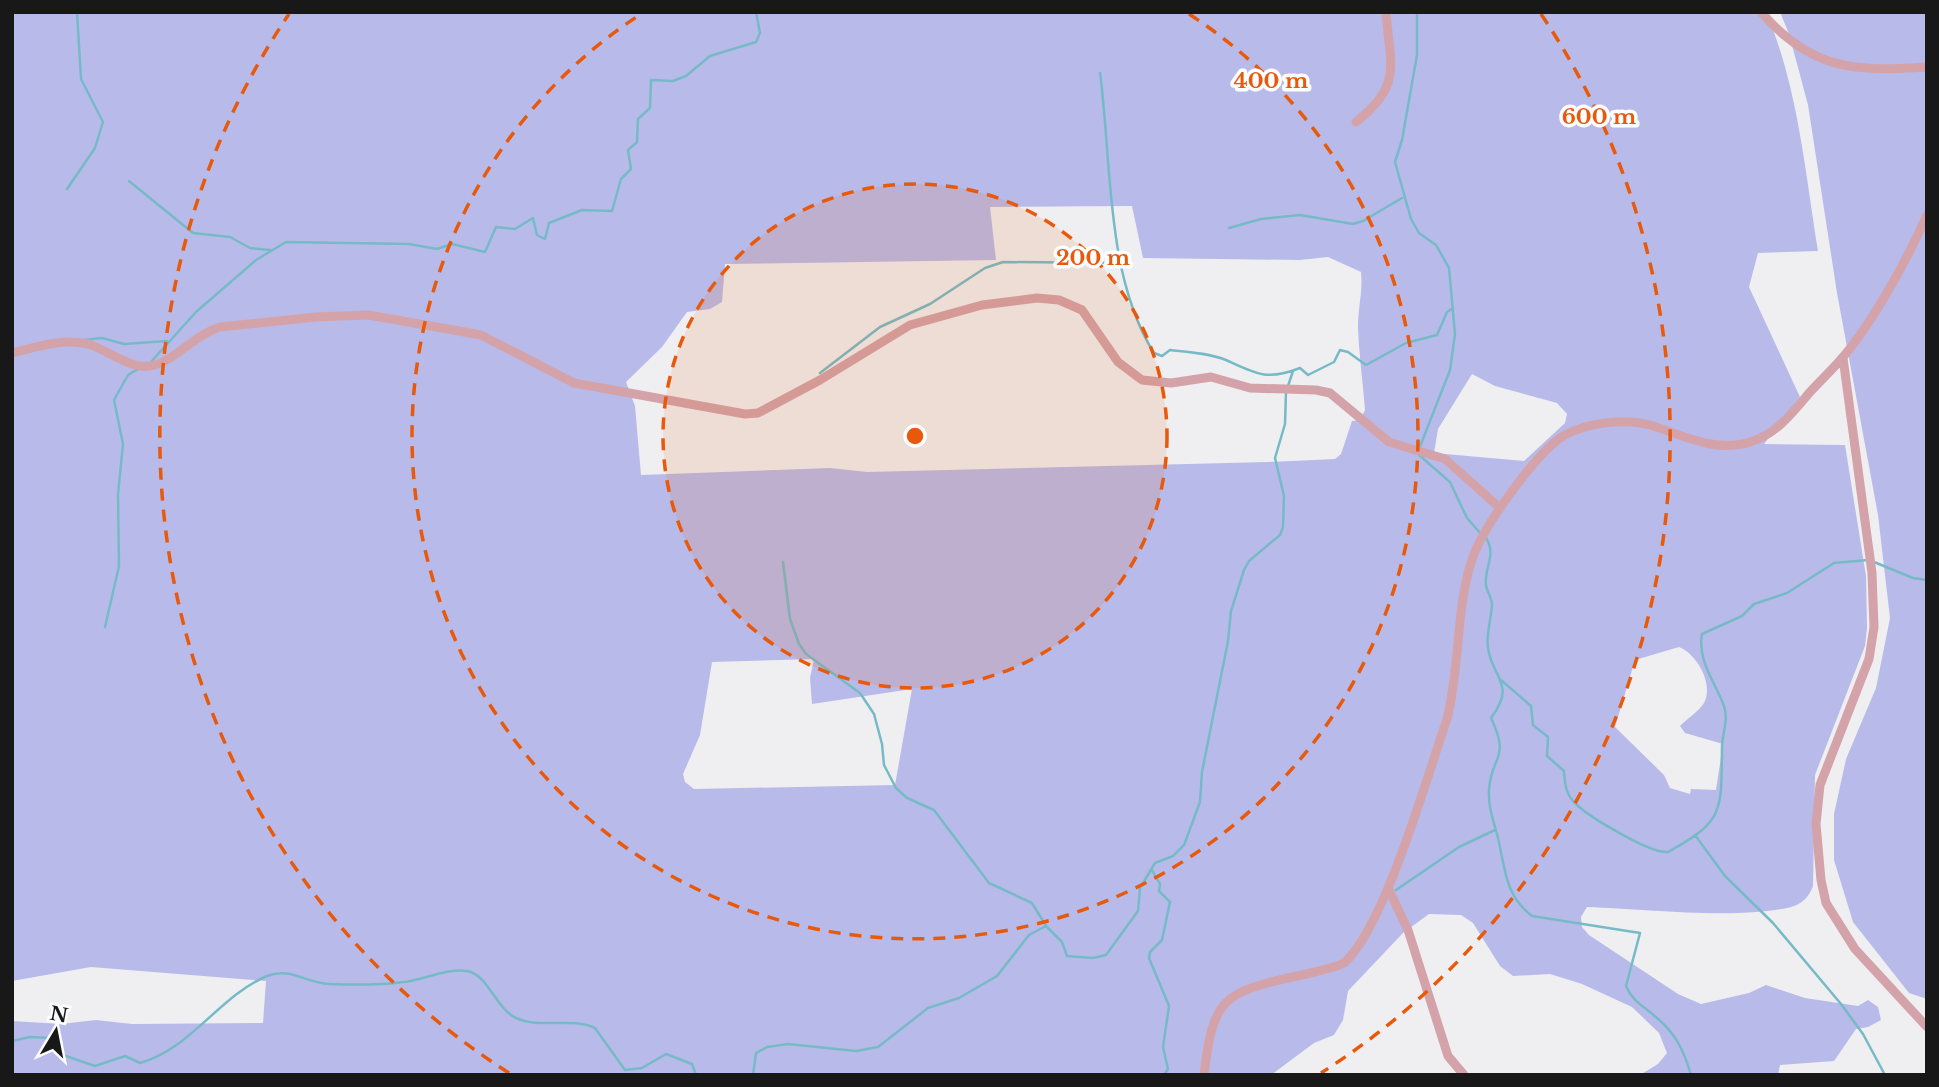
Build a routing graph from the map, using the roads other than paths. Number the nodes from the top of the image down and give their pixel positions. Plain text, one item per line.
1 (1386, 12) edge
2 (1761, 12) edge
3 (1927, 67) edge
4 (1356, 122) dead end
5 (1927, 215) edge
6 (12, 353) edge
7 (1843, 358) junction
8 (1500, 508) junction
9 (1388, 888) junction
10 (1927, 1027) edge
11 (1204, 1075) edge
12 (1464, 1075) edge

1 - 4 street
2 - 3 street
5 - 7 street
6 - 8 street
7 - 8 street
7 - 10 street
8 - 9 street
9 - 11 street
9 - 12 street

